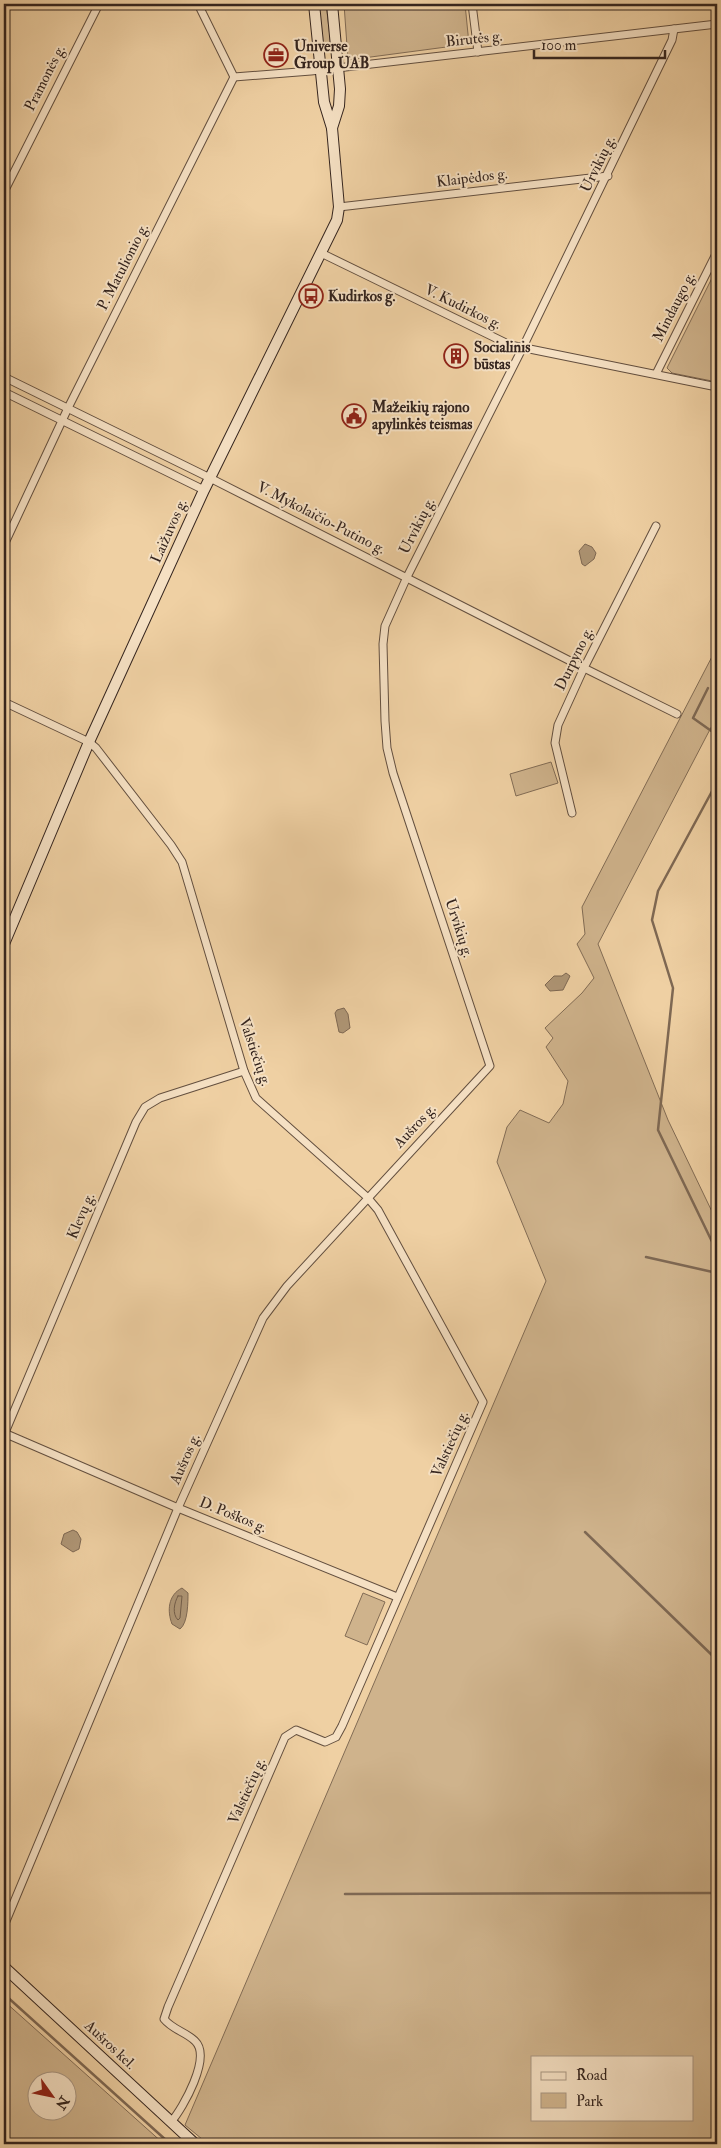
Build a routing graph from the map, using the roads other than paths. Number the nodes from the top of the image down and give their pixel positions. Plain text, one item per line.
1 (99, 4) edge
2 (198, 4) edge
3 (314, 4) edge
4 (332, 4) edge
5 (472, 4) edge
6 (717, 24) edge
7 (674, 29) junction
8 (478, 52) junction
9 (339, 67) junction
10 (321, 69) junction
11 (234, 77) junction
12 (332, 128) junction
13 (608, 176) junction
14 (4, 192) edge
15 (339, 207) junction
16 (717, 252) edge
17 (321, 253) junction
18 (523, 347) junction
19 (656, 374) junction
20 (4, 377) edge
21 (717, 387) edge
22 (4, 392) edge
23 (68, 408) junction
24 (62, 421) junction
25 (210, 478) junction
26 (204, 490) junction
27 (656, 526) dead end
28 (4, 545) edge
29 (407, 577) junction
30 (584, 668) junction
31 (4, 702) edge
32 (677, 714) dead end
33 (89, 742) junction
34 (572, 813) dead end
35 (4, 944) edge
36 (490, 1066) joint
37 (244, 1071) junction
38 (367, 1197) junction
39 (4, 1434) edge
40 (178, 1508) junction
41 (397, 1597) junction
42 (4, 1926) edge
43 (4, 1967) edge
44 (171, 2122) junction
45 (195, 2144) edge

1 - 14 street, Pramonės g.
2 - 11 street
3 - 10 main road
4 - 9 main road
5 - 8 street
6 - 7 street, Birutės g.
7 - 8 street, Birutės g.
7 - 13 street, Urvikių g.
8 - 9 street, Birutės g.
9 - 10 street, Birutės g.
9 - 12 main road
10 - 11 street, Birutės g.
10 - 12 main road
11 - 23 street, P. Matulionio g.
12 - 15 main road, Laižuvos g.
13 - 15 street, Klaipėdos g.
13 - 18 street, Urvikių g.
15 - 17 main road, Laižuvos g.
16 - 19 street, Mindaugo g.
17 - 18 street, V. Kudirkos g.
17 - 25 main road, Laižuvos g.
18 - 19 street, V. Kudirkos g.
18 - 29 street, Urvikių g.
19 - 21 street, V. Kudirkos g.
20 - 23 street, V. Mykolaičio-Putino g.
22 - 24 street
23 - 24 street, P. Matulionio g.
23 - 25 street, V. Mykolaičio-Putino g.
24 - 26 street
24 - 28 street, P. Matulionio g.
25 - 26 main road, Laižuvos g.
25 - 29 street, V. Mykolaičio-Putino g.
26 - 33 main road, Laižuvos g.
27 - 30 street, Durpyno g.
29 - 30 street, V. Mykolaičio-Putino g.
29 - 36 street, Urvikių g.
30 - 32 street, V. Mykolaičio-Putino g.
30 - 34 street, Durpyno g.
31 - 33 street
33 - 35 main road, Laižuvos g.
33 - 37 street, Valstiečių g.
36 - 38 street, Aušros g.
37 - 38 street, Valstiečių g.
37 - 39 street, Klevų g.
38 - 40 street, Aušros g.
38 - 41 street, Valstiečių g.
39 - 40 street, D. Poškos g.
40 - 41 street, D. Poškos g.
40 - 42 street, Aušros g.
41 - 44 street, Valstiečių g.
43 - 44 main road, Aušros kel.
44 - 45 main road, Aušros kel.

